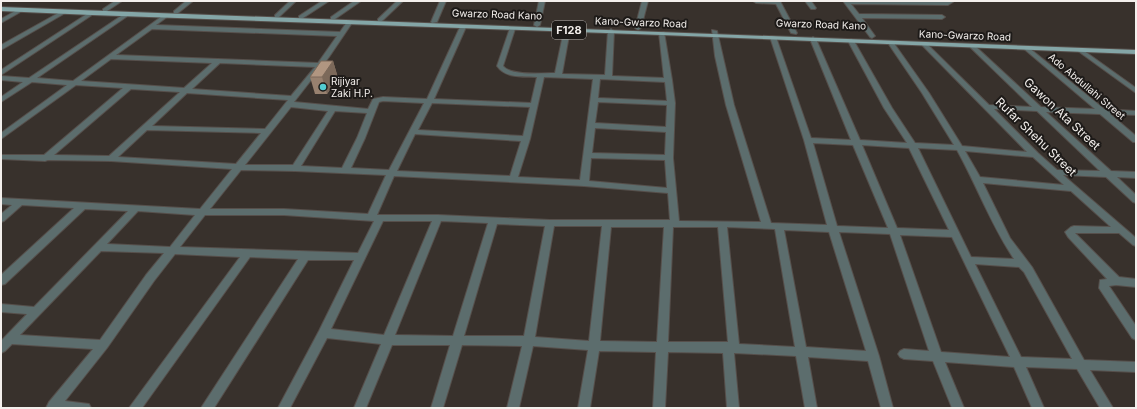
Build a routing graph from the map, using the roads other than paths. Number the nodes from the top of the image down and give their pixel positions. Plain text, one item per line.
1 (119, 1) edge
2 (190, 1) edge
3 (293, 1) edge
4 (326, 1) edge
5 (358, 1) edge
6 (400, 1) edge
7 (443, 1) edge
8 (542, 1) edge
9 (645, 1) edge
10 (756, 1) edge
11 (778, 1) edge
12 (808, 1) edge
13 (846, 1) edge
14 (950, 1) edge
15 (873, 2) junction
16 (882, 2) edge
17 (1, 6) edge
18 (813, 8) dead end
19 (1, 9) edge
20 (21, 10) junction
21 (105, 10) junction
22 (64, 12) junction
23 (176, 12) junction
24 (92, 14) junction
25 (127, 14) junction
26 (165, 16) junction
27 (221, 16) junction
28 (277, 16) junction
29 (857, 16) junction
30 (884, 16) junction
31 (301, 17) junction
32 (942, 17) dead end
33 (333, 18) junction
34 (380, 20) junction
35 (1, 21) edge
36 (434, 22) junction
37 (349, 23) junction
38 (537, 25) junction
39 (151, 27) junction
40 (463, 27) junction
41 (512, 28) junction
42 (638, 28) junction
43 (567, 30) junction
44 (611, 31) junction
45 (662, 33) junction
46 (714, 33) junction
47 (794, 33) junction
48 (342, 34) junction
49 (872, 36) junction
50 (773, 37) junction
51 (813, 39) junction
52 (851, 41) junction
53 (892, 43) junction
54 (924, 44) junction
55 (972, 46) junction
56 (1136, 46) edge
57 (1, 48) edge
58 (1026, 48) junction
59 (1080, 50) junction
60 (1136, 52) edge
61 (110, 57) junction
62 (218, 61) junction
63 (319, 65) junction
64 (1, 73) edge
65 (540, 76) junction
66 (558, 76) junction
67 (597, 77) junction
68 (1, 78) edge
69 (608, 78) junction
70 (30, 80) junction
71 (669, 80) junction
72 (74, 84) junction
73 (128, 88) junction
74 (185, 90) junction
75 (1136, 91) edge
76 (430, 99) junction
77 (1, 100) edge
78 (594, 100) junction
79 (291, 101) junction
80 (671, 103) junction
81 (533, 105) junction
82 (988, 108) junction
83 (333, 109) junction
84 (1039, 109) junction
85 (371, 111) junction
86 (1102, 112) junction
87 (1136, 113) edge
88 (591, 125) junction
89 (144, 128) junction
90 (671, 130) junction
91 (267, 131) junction
92 (413, 132) junction
93 (1, 137) edge
94 (526, 139) junction
95 (808, 140) junction
96 (1136, 140) edge
97 (857, 142) junction
98 (912, 145) junction
99 (959, 148) junction
100 (1035, 154) junction
101 (588, 155) junction
102 (1, 157) edge
103 (669, 158) junction
104 (45, 159) junction
105 (111, 159) junction
106 (238, 167) junction
107 (295, 168) junction
108 (345, 171) junction
109 (1053, 172) junction
110 (1108, 173) junction
111 (391, 174) junction
112 (1136, 175) edge
113 (513, 180) junction
114 (978, 180) junction
115 (584, 183) junction
116 (1072, 188) junction
117 (673, 191) junction
118 (1136, 200) edge
119 (1, 201) edge
120 (20, 202) junction
121 (82, 206) junction
122 (135, 209) junction
123 (203, 212) junction
124 (375, 218) junction
125 (438, 218) junction
126 (1, 219) edge
127 (493, 222) junction
128 (607, 223) junction
129 (672, 223) junction
130 (550, 224) junction
131 (722, 224) junction
132 (767, 226) junction
133 (779, 226) junction
134 (833, 229) junction
135 (1121, 230) junction
136 (894, 232) junction
137 (956, 234) junction
138 (1136, 243) edge
139 (98, 247) junction
140 (173, 250) junction
141 (248, 253) junction
142 (305, 256) junction
143 (361, 257) junction
144 (969, 260) junction
145 (1021, 263) junction
146 (1, 280) edge
147 (1116, 282) junction
148 (1136, 283) edge
149 (2, 309) edge
150 (35, 311) junction
151 (324, 333) junction
152 (1136, 335) edge
153 (10, 339) junction
154 (389, 340) junction
155 (457, 341) junction
156 (529, 341) junction
157 (103, 345) junction
158 (594, 346) junction
159 (664, 346) junction
160 (731, 347) junction
161 (1, 348) edge
162 (802, 352) junction
163 (904, 354) dead end
164 (873, 356) junction
165 (937, 357) junction
166 (1018, 362) junction
167 (1081, 365) junction
168 (1136, 367) edge
169 (53, 407) edge
170 (85, 408) edge
171 (135, 408) edge
172 (207, 408) edge
173 (284, 408) edge
174 (360, 408) edge
175 (437, 408) edge
176 (513, 408) edge
177 (584, 408) edge
178 (659, 408) edge
179 (733, 408) edge
180 (810, 408) edge
181 (886, 408) edge
182 (958, 408) edge
183 (1038, 408) edge
184 (1107, 408) edge

1 - 21 street
2 - 23 street
3 - 28 street
4 - 31 street
5 - 33 street
6 - 34 street
7 - 36 street
8 - 38 street
9 - 42 street
10 - 11 street
11 - 47 street
12 - 18 street
13 - 15 street
13 - 29 street
14 - 16 street
15 - 16 street
15 - 30 street
17 - 21 main road, Gwarzo Road Kano / F128
19 - 20 main road, Kano-Gwarzo Road / F128
20 - 22 main road, Kano-Gwarzo Road / F128
20 - 35 street
21 - 23 main road, Gwarzo Road Kano / F128
22 - 24 main road, Kano-Gwarzo Road / F128
22 - 57 street
23 - 27 main road, Gwarzo Road Kano / F128
24 - 25 main road, Kano-Gwarzo Road / F128
24 - 64 street
25 - 26 main road, Kano-Gwarzo Road / F128
25 - 70 street
26 - 27 main road, Kano-Gwarzo Road / F128
26 - 39 street
27 - 28 main road, Gwarzo Road Kano / F128
27 - 37 main road, Kano-Gwarzo Road / F128
28 - 31 main road, Gwarzo Road Kano / F128
29 - 30 street
29 - 49 street
30 - 32 street
31 - 33 main road, Gwarzo Road Kano / F128
33 - 34 main road, Gwarzo Road Kano / F128
34 - 36 main road, Gwarzo Road Kano / F128
36 - 38 main road, Gwarzo Road Kano / F128
37 - 40 main road, Kano-Gwarzo Road / F128
37 - 48 street
38 - 42 main road, Gwarzo Road Kano / F128
39 - 48 street
39 - 61 street
40 - 41 main road, Kano-Gwarzo Road / F128
40 - 76 street
41 - 43 main road, Kano-Gwarzo Road / F128
41 - 65 street
42 - 46 main road, Gwarzo Road Kano / F128
43 - 44 main road, Kano-Gwarzo Road / F128
43 - 66 street
44 - 45 main road, Kano-Gwarzo Road / F128
44 - 69 street
45 - 46 main road, Kano-Gwarzo Road / F128
45 - 71 street
46 - 47 main road, Gwarzo Road Kano / F128
46 - 50 main road, Kano-Gwarzo Road / F128
46 - 132 street
47 - 49 main road, Gwarzo Road Kano / F128
48 - 63 street
49 - 56 main road, Gwarzo Road Kano / F128
50 - 51 main road, Kano-Gwarzo Road / F128
50 - 95 street
51 - 52 main road, Kano-Gwarzo Road / F128
51 - 97 street
52 - 53 main road, Kano-Gwarzo Road / F128
52 - 98 street
53 - 54 main road, Kano-Gwarzo Road / F128
53 - 99 street
54 - 55 main road, Kano-Gwarzo Road / F128
54 - 82 street, Rufar Shehu Street
55 - 58 main road, Kano-Gwarzo Road / F128
55 - 84 street, Gawon Ata Street
58 - 59 main road, Kano-Gwarzo Road / F128
58 - 86 street, Ado Abdullahi Street
59 - 60 main road, Kano-Gwarzo Road / F128
59 - 75 street
61 - 62 street
61 - 72 street
62 - 63 street
62 - 74 street
63 - 79 street
65 - 66 street
65 - 81 street
66 - 67 street
67 - 69 street
67 - 78 street
68 - 70 street
69 - 71 street
70 - 72 street
70 - 77 street
71 - 80 street
72 - 73 street
72 - 93 street
73 - 74 street
73 - 104 street
74 - 79 street
74 - 89 street
76 - 81 street
76 - 85 street
76 - 92 street
78 - 80 street
78 - 88 street
79 - 83 street
79 - 91 street
80 - 90 street
81 - 94 street
82 - 84 street
82 - 100 street, Rufar Shehu Street
83 - 85 street
83 - 107 street
84 - 86 street
84 - 110 street, Gawon Ata Street
85 - 108 street
86 - 87 street
86 - 96 street, Ado Abdullahi Street
88 - 90 street
88 - 101 street
89 - 91 street
89 - 105 street
90 - 103 street
91 - 106 street
92 - 94 street
92 - 111 street
94 - 113 street
95 - 97 street
95 - 134 street
97 - 98 street
97 - 136 street
98 - 99 street
98 - 137 street
99 - 100 street
99 - 114 street
100 - 109 street, Rufar Shehu Street
101 - 103 street
101 - 115 street
102 - 104 street
103 - 117 street
104 - 105 street
105 - 106 street
106 - 107 street
106 - 123 street
107 - 108 street
108 - 111 street
109 - 110 street
109 - 116 street, Rufar Shehu Street
110 - 112 street
110 - 118 street, Gawon Ata Street
111 - 113 street
111 - 124 street
113 - 115 street
114 - 116 street
114 - 145 street
115 - 117 street
116 - 135 street, Rufar Shehu Street
117 - 129 street
119 - 120 street
120 - 121 street
120 - 126 street
121 - 122 street
121 - 146 street
122 - 123 street
122 - 139 street
123 - 124 street
123 - 140 street
124 - 125 street
124 - 143 street
125 - 127 street
125 - 154 street
127 - 130 street
127 - 155 street
128 - 129 street
128 - 130 street
128 - 158 street
129 - 131 street
129 - 159 street
130 - 156 street
131 - 132 street
131 - 160 street
132 - 133 street
133 - 134 street
133 - 162 street
134 - 136 street
134 - 164 street
135 - 138 street, Rufar Shehu Street
135 - 147 street
136 - 137 street
136 - 165 street
137 - 144 street
139 - 140 street
139 - 150 street
140 - 141 street
140 - 157 street
141 - 142 street
141 - 171 street
142 - 143 street
142 - 172 street
143 - 151 street
144 - 145 street
144 - 166 street
145 - 167 street
147 - 148 street
147 - 152 street
149 - 150 street
150 - 153 street
151 - 154 street
151 - 173 street
153 - 157 street
153 - 161 street
154 - 155 street
154 - 174 street
155 - 156 street
155 - 175 street
156 - 158 street
156 - 176 street
157 - 169 street
158 - 159 street
158 - 177 street
159 - 160 street
159 - 178 street
160 - 162 street
160 - 179 street
162 - 164 street
162 - 180 street
163 - 165 street
164 - 181 street
165 - 166 street
165 - 182 street
166 - 167 street
166 - 183 street
167 - 168 street
167 - 184 street
169 - 170 street

